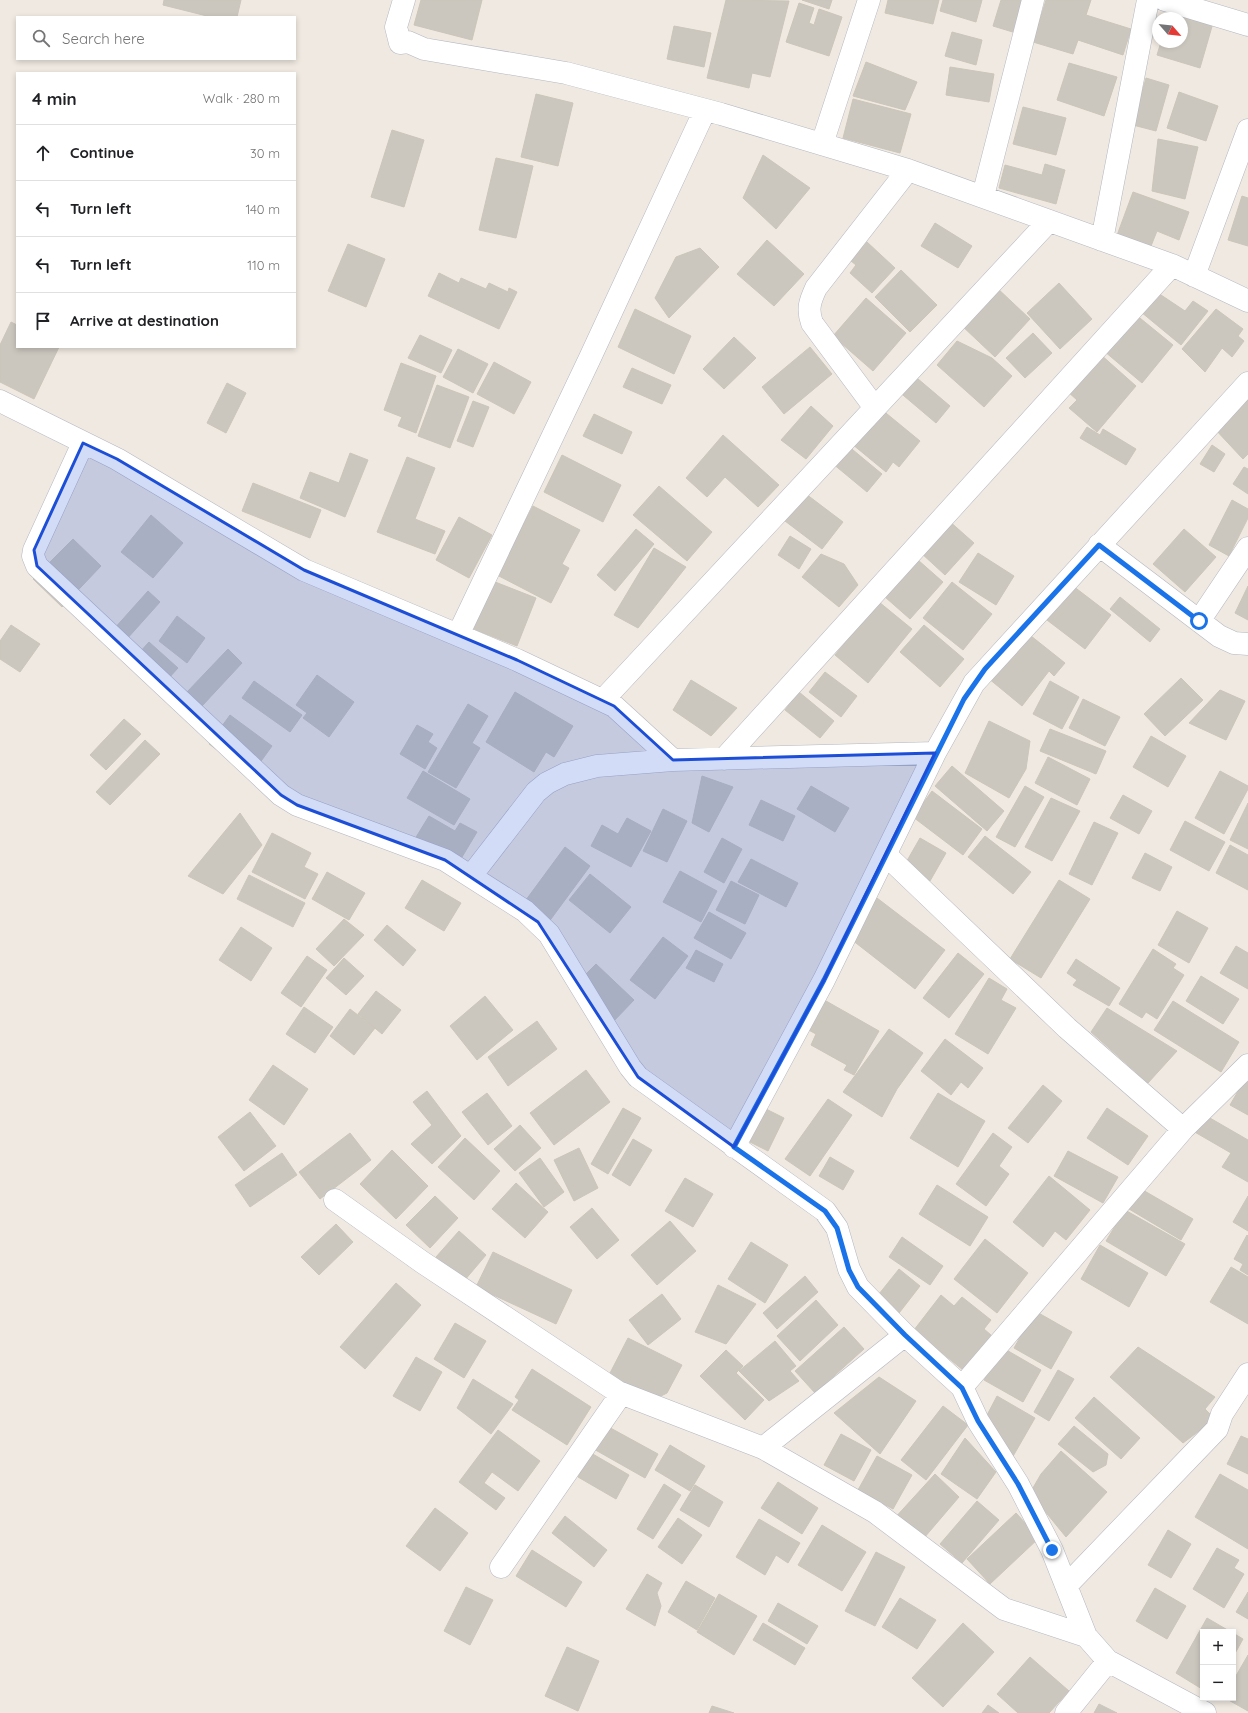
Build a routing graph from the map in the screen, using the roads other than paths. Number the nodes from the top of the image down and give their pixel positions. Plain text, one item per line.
1 (404, 0) edge
2 (869, 0) edge
3 (1033, 0) edge
4 (1148, 0) edge
5 (1165, 0) edge
6 (1248, 25) edge
7 (705, 110) junction
8 (1248, 130) edge
9 (822, 144) junction
10 (908, 170) junction
11 (983, 196) junction
12 (1050, 221) junction
13 (1102, 240) junction
14 (1172, 265) junction
15 (1194, 276) junction
16 (1248, 301) edge
17 (1248, 382) edge
18 (0, 401) edge
19 (875, 408) junction
20 (83, 443) junction
21 (1099, 545) junction
22 (1248, 548) edge
23 (1199, 621) junction
24 (458, 635) junction
25 (1248, 644) edge
26 (603, 700) junction
27 (936, 754) junction
28 (724, 759) junction
29 (673, 760) junction
30 (886, 855) junction
31 (471, 876) junction
32 (1248, 1065) edge
33 (1183, 1129) junction
34 (734, 1147) junction
35 (334, 1200) dead end
36 (905, 1335) junction
37 (1248, 1374) edge
38 (962, 1388) junction
39 (622, 1394) junction
40 (763, 1448) junction
41 (501, 1567) dead end
42 (1067, 1585) junction
43 (1086, 1636) junction
44 (1108, 1661) junction
45 (1066, 1713) edge
46 (1205, 1713) edge

1 - 7 street
2 - 9 street
3 - 11 street
4 - 13 street
5 - 6 street
7 - 9 street
7 - 24 street
8 - 15 street
9 - 10 street
10 - 11 street
10 - 19 street
11 - 12 street
12 - 13 street
12 - 19 street
13 - 14 street
14 - 15 street
14 - 28 street
15 - 16 street
17 - 21 street
18 - 20 street
19 - 26 street
20 - 24 street
20 - 31 street
21 - 23 street
21 - 27 street
22 - 23 street
23 - 25 street
24 - 26 street
26 - 29 street
27 - 28 street
27 - 30 street
28 - 29 street
29 - 31 street
30 - 33 street
30 - 34 street
31 - 34 street
32 - 33 street
33 - 38 street
34 - 36 street
35 - 39 street
36 - 38 street
36 - 40 street
37 - 42 street
38 - 42 street
39 - 40 street
39 - 41 street
40 - 43 street
42 - 43 street
43 - 44 street
44 - 45 street
44 - 46 street

